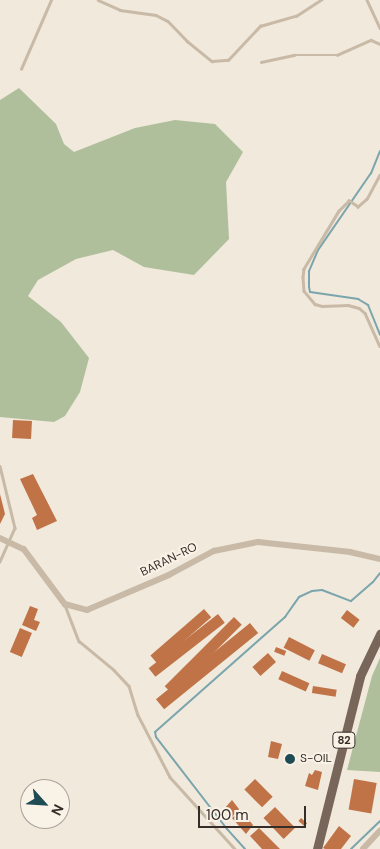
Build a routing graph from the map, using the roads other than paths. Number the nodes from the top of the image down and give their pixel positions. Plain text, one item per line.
1 (52, 0) edge
2 (98, 0) edge
3 (321, 0) edge
4 (368, 0) edge
5 (380, 28) edge
6 (380, 44) edge
7 (261, 62) dead end
8 (21, 69) dead end
9 (380, 175) edge
10 (380, 346) edge
11 (0, 466) edge
12 (0, 538) edge
13 (10, 543) junction
14 (380, 559) edge
15 (0, 562) edge
16 (65, 604) junction
17 (380, 634) edge
18 (380, 831) edge
19 (235, 849) edge
20 (317, 849) edge
21 (363, 849) edge

1 - 8 lane
2 - 3 lane
4 - 5 lane
6 - 7 lane
9 - 10 lane
11 - 13 lane
12 - 13 street
13 - 15 lane
13 - 16 street
14 - 16 street, BARAN-RO
16 - 19 lane
17 - 20 main road, 82
18 - 21 street

